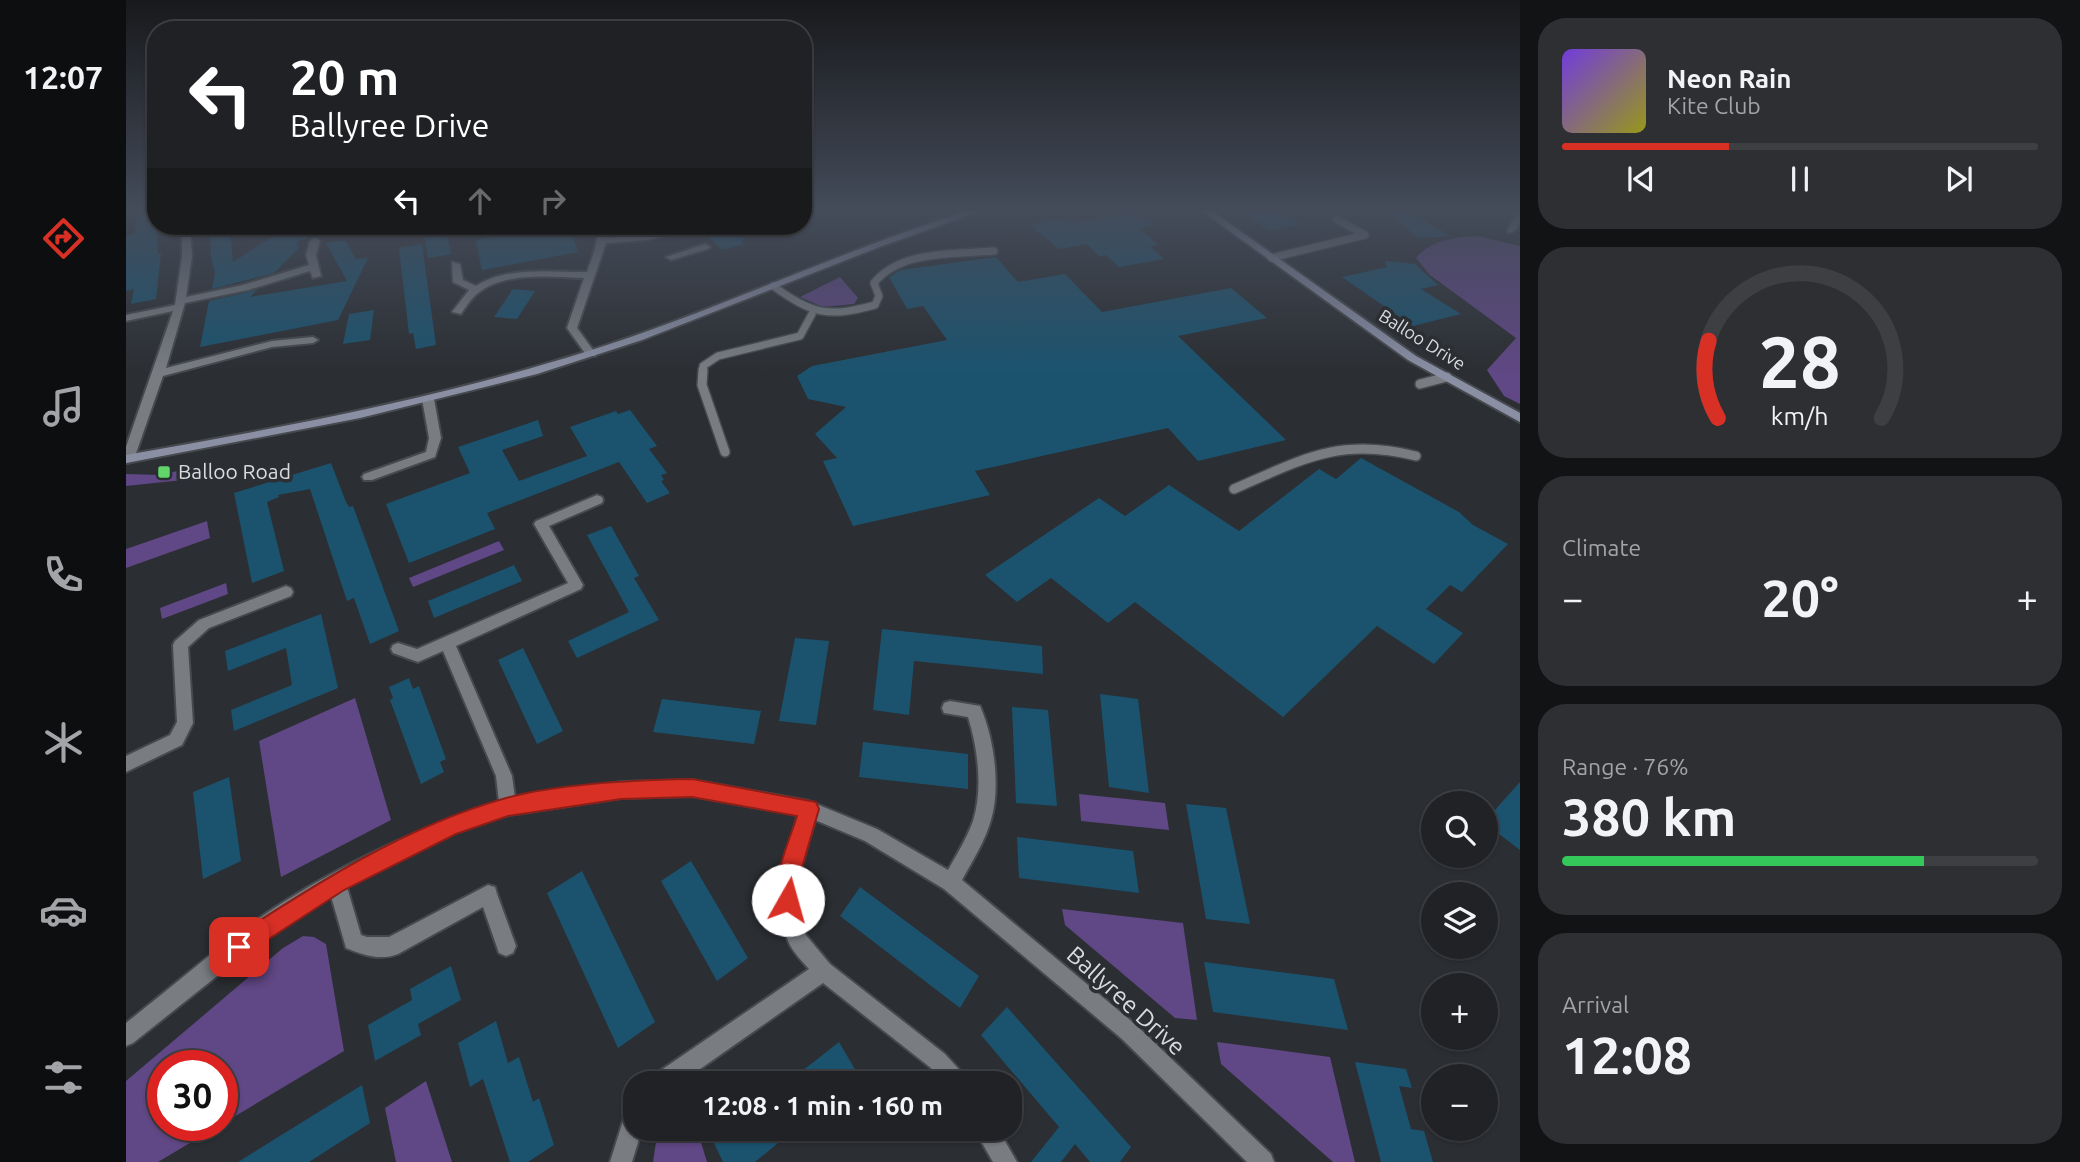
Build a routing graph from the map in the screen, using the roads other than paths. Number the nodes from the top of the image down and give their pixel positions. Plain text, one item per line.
1 (187, 265) edge
2 (314, 265) edge
3 (455, 265) edge
4 (593, 265) edge
5 (823, 265) edge
6 (895, 265) edge
7 (1281, 265) edge
8 (589, 275) junction
9 (773, 286) junction
10 (475, 289) junction
11 (180, 304) junction
12 (457, 313) dead end
13 (813, 314) junction
14 (126, 318) edge
15 (313, 340) dead end
16 (591, 354) junction
17 (156, 374) junction
18 (1447, 377) junction
19 (1420, 384) dead end
20 (428, 399) junction
21 (1520, 418) edge
22 (725, 452) dead end
23 (1416, 456) dead end
24 (127, 459) edge
25 (368, 477) dead end
26 (1234, 489) dead end
27 (597, 500) dead end
28 (286, 592) dead end
29 (447, 643) junction
30 (398, 649) dead end
31 (950, 708) dead end
32 (126, 764) edge
33 (508, 807) junction
34 (809, 809) junction
35 (337, 882) junction
36 (951, 882) junction
37 (506, 946) dead end
38 (823, 971) junction
39 (126, 1036) edge
40 (679, 1071) edge
41 (946, 1071) edge
42 (627, 1141) edge
43 (993, 1141) edge
44 (621, 1162) edge
45 (1006, 1162) edge
46 (1263, 1162) edge

1 - 11 street
2 - 11 street
3 - 10 street
4 - 8 street
5 - 9 street
6 - 13 lane
7 - 18 street, Balloo Drive
8 - 10 street
8 - 16 street
9 - 13 lane
9 - 16 street
10 - 12 street
11 - 14 street
11 - 17 street
13 - 22 lane
15 - 17 street
16 - 20 street
17 - 24 street
18 - 19 lane
18 - 21 street, Balloo Drive
20 - 24 street
20 - 25 street
23 - 26 lane
27 - 29 street
28 - 32 street
29 - 30 street
29 - 33 street
31 - 36 street
33 - 34 street, Ballyree Drive
33 - 35 street, Ballyree Drive
34 - 36 street, Ballyree Drive
34 - 38 street
35 - 37 street
35 - 39 street, Ballyree Drive
36 - 46 street, Ballyree Drive
38 - 40 street
38 - 41 street
42 - 44 street
43 - 45 street

